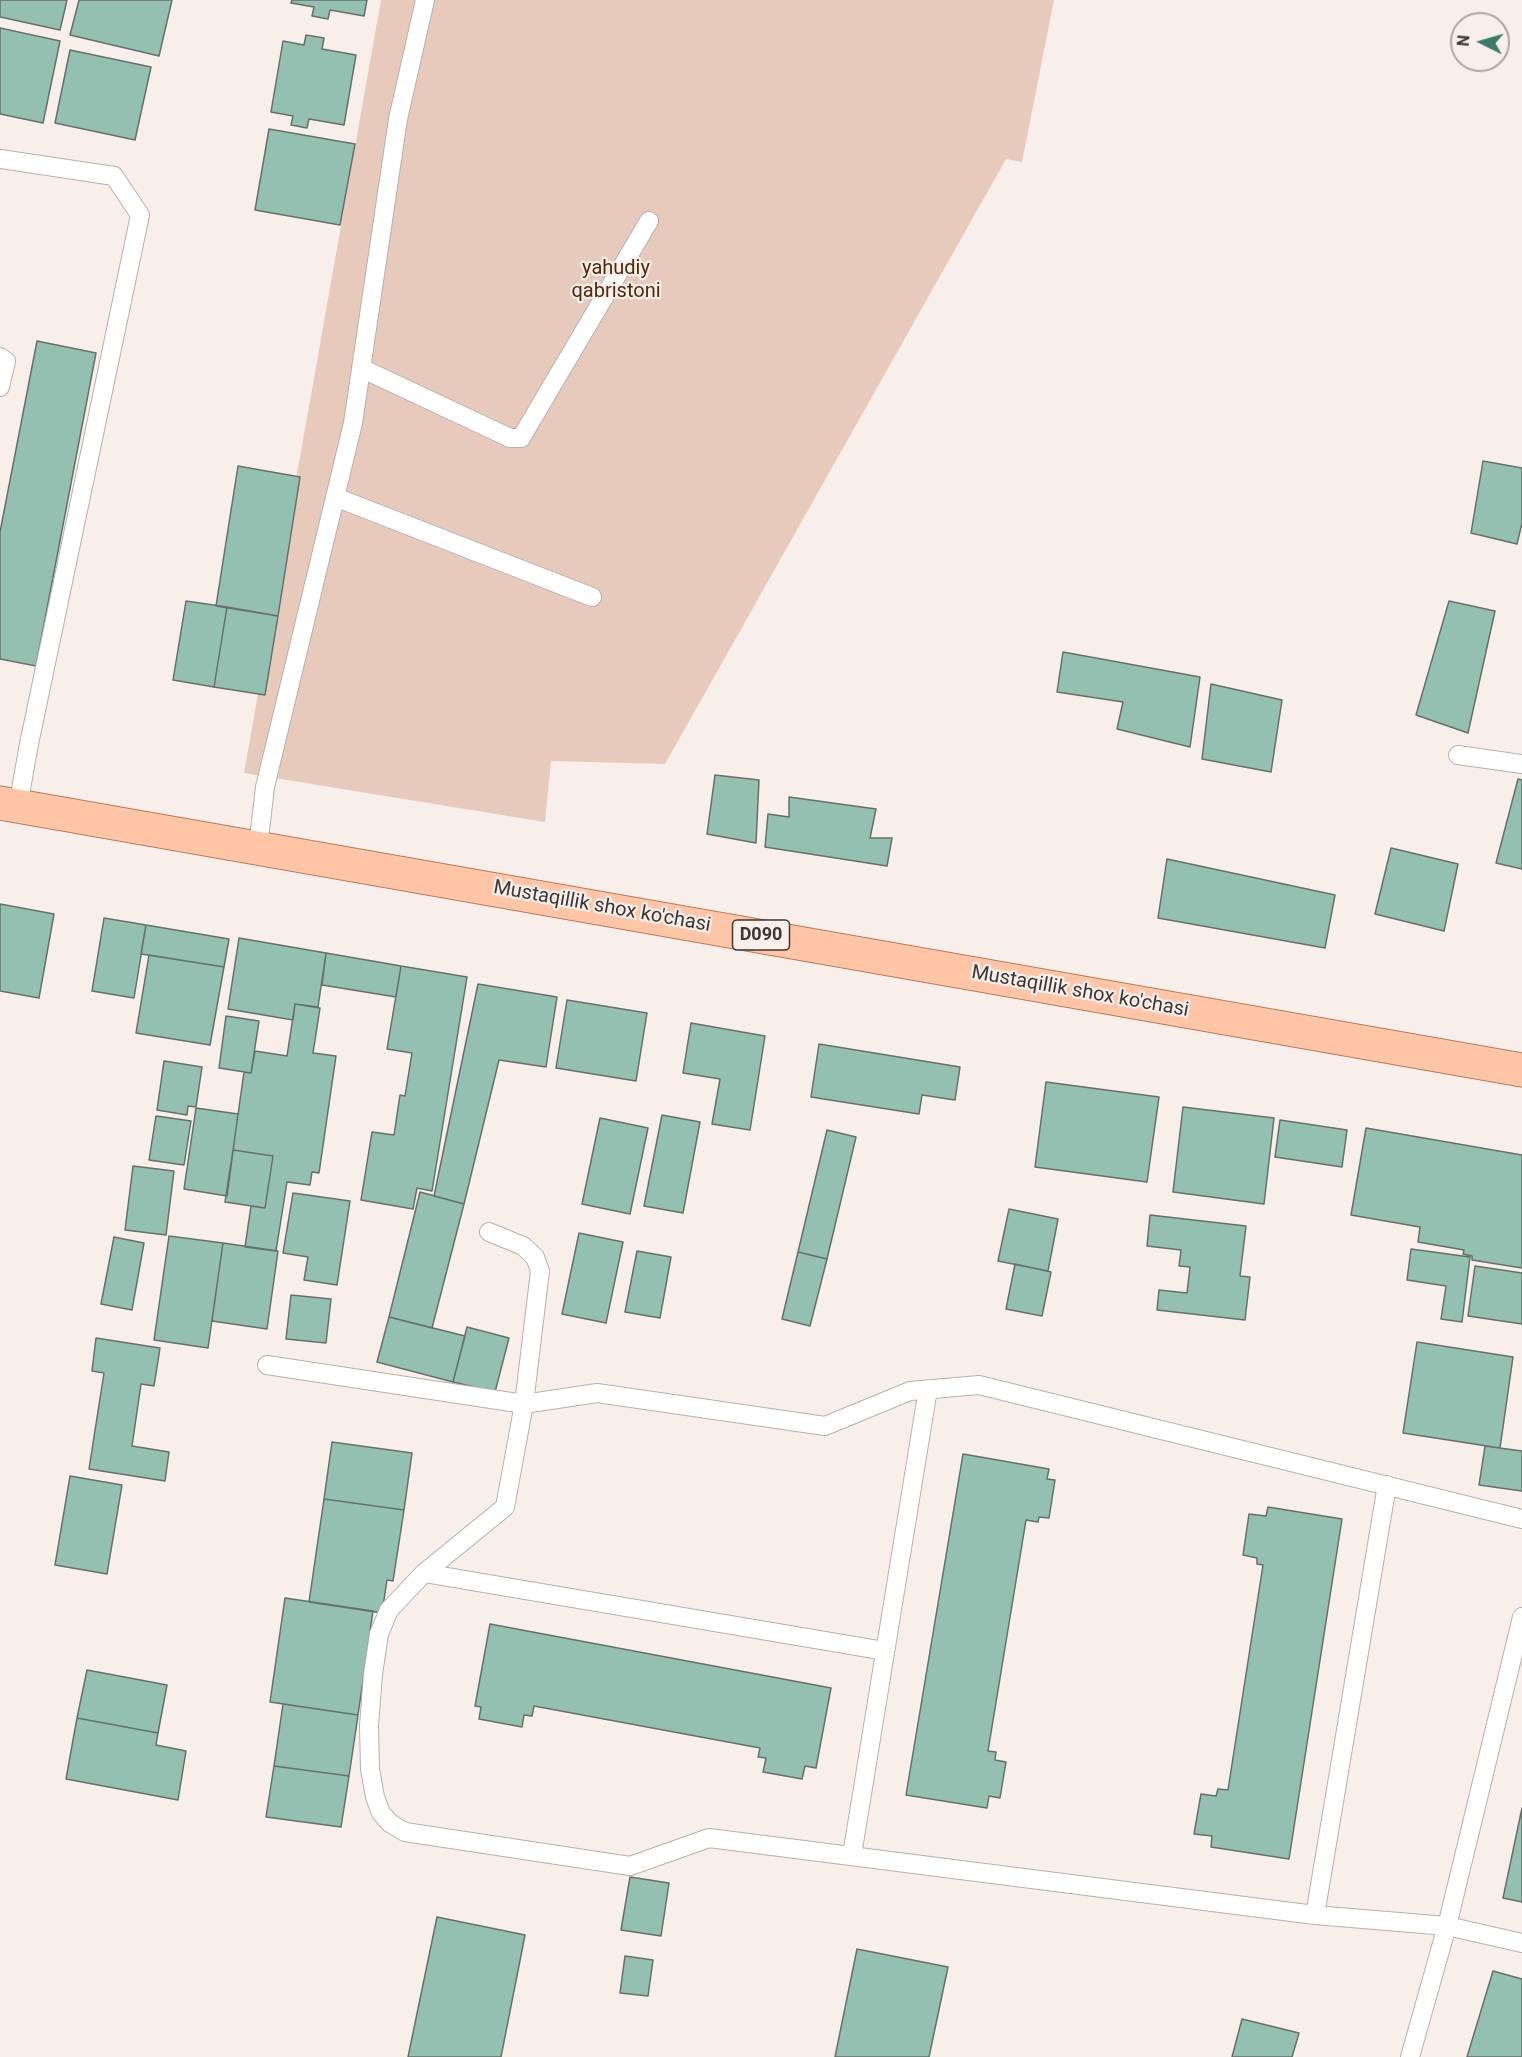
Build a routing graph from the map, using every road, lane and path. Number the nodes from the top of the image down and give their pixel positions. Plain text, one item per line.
1 (425, 0) edge
2 (0, 159) edge
3 (649, 222) dead end
4 (0, 357) edge
5 (361, 368) junction
6 (0, 387) edge
7 (335, 497) junction
8 (592, 597) dead end
9 (1458, 755) dead end
10 (1522, 764) edge
11 (9, 804) edge
12 (258, 847) junction
13 (1522, 1070) edge
14 (489, 1232) dead end
15 (267, 1365) dead end
16 (928, 1389) junction
17 (524, 1404) junction
18 (1387, 1485) junction
19 (1522, 1519) edge
20 (424, 1573) junction
21 (1522, 1617) edge
22 (885, 1651) junction
23 (852, 1855) junction
24 (1315, 1915) junction
25 (1447, 1926) junction
26 (1522, 1943) edge
27 (1410, 2057) edge

1 - 5 lane
2 - 11 lane
3 - 5 lane
4 - 6 lane
5 - 7 lane
7 - 8 lane
7 - 12 lane
9 - 10 lane
11 - 12 main road, Mustaqillik shox ko'chasi / D090
12 - 13 main road, Mustaqillik shox ko'chasi / D090
14 - 17 lane
15 - 17 lane
16 - 17 lane
16 - 18 lane
16 - 22 lane
17 - 20 lane
18 - 19 lane
18 - 24 lane
20 - 22 lane
20 - 23 lane
21 - 25 lane
22 - 23 lane
23 - 24 lane
24 - 25 lane
25 - 26 lane
25 - 27 lane

